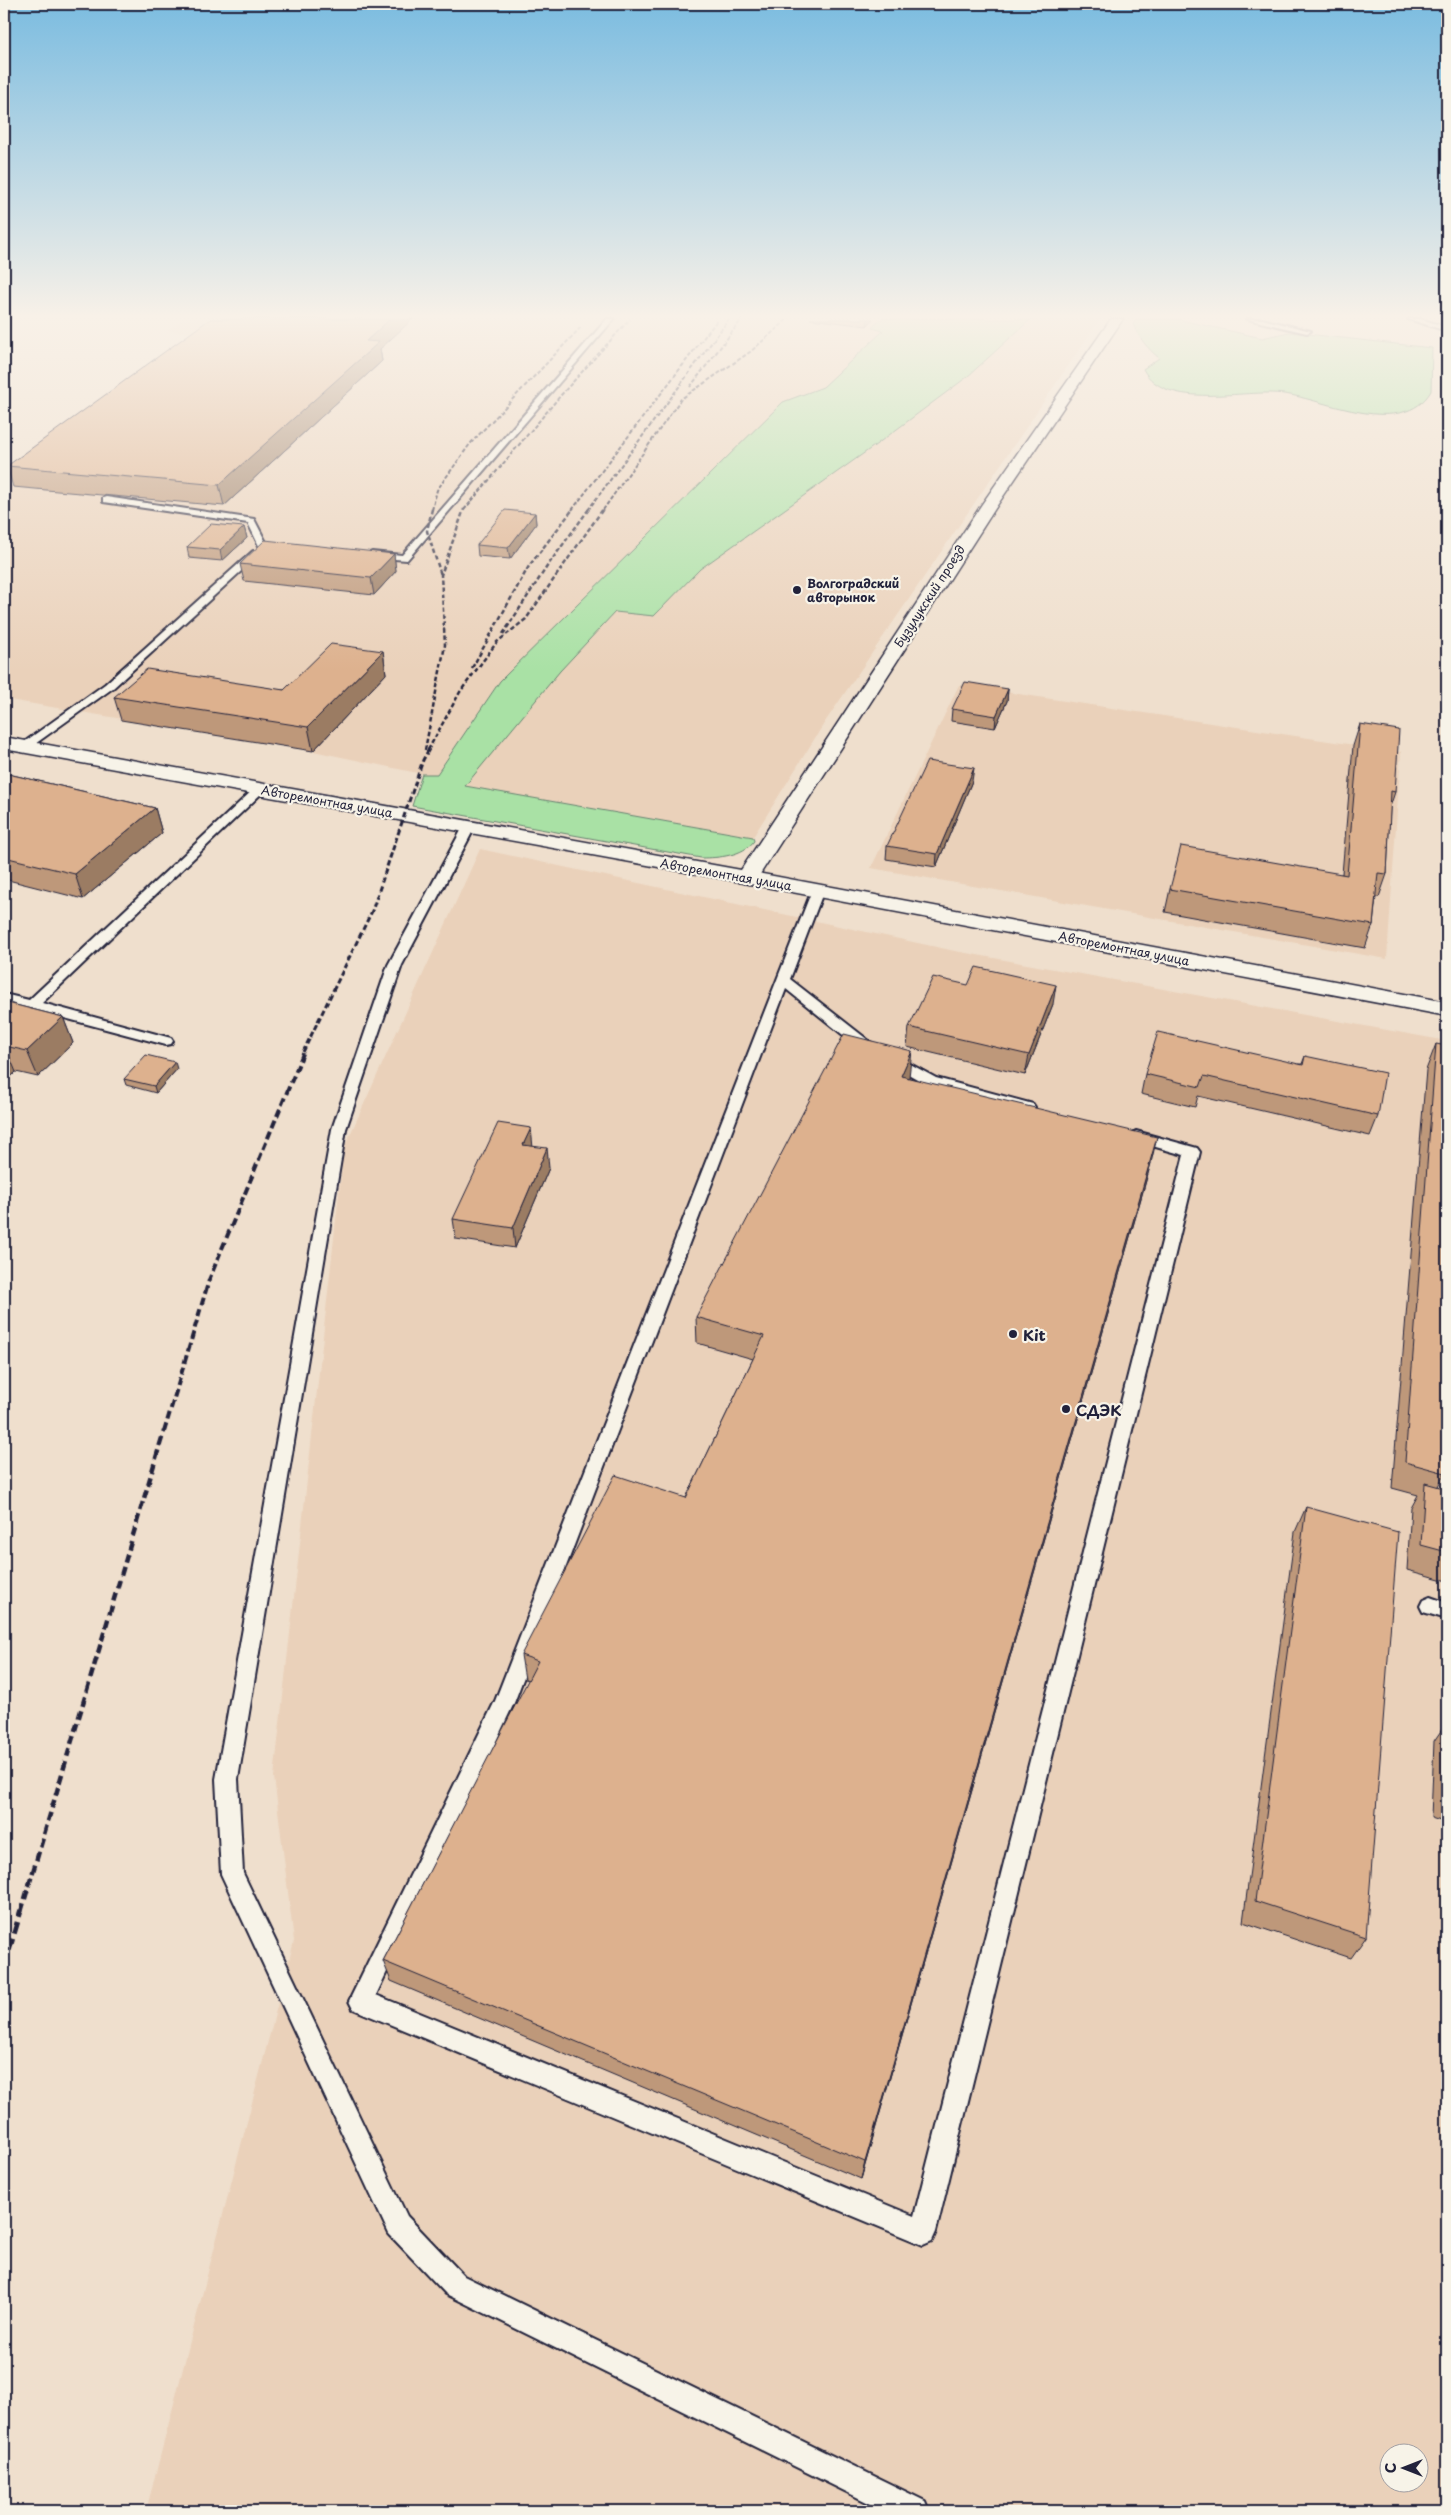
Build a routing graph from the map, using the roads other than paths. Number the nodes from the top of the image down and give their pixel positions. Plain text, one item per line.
1 (509, 436) edge
2 (1036, 436) edge
3 (106, 500) edge
4 (366, 555) edge
5 (4, 743) edge
6 (24, 747) junction
7 (260, 789) junction
8 (469, 827) junction
9 (747, 877) junction
10 (818, 890) junction
11 (783, 980) junction
12 (4, 998) edge
13 (32, 1005) junction
14 (1447, 1009) edge
15 (166, 1041) dead end
16 (1043, 1111) edge
17 (1118, 1132) edge
18 (915, 2511) edge

1 - 4 lane
2 - 9 main road, Бузулукский проезд
3 - 6 lane
5 - 6 main road, Авторемонтная улица
6 - 7 main road, Авторемонтная улица
7 - 8 main road, Авторемонтная улица
7 - 13 lane
8 - 9 main road, Авторемонтная улица
8 - 18 lane
9 - 10 main road, Авторемонтная улица
10 - 11 lane
10 - 14 main road, Авторемонтная улица
11 - 16 lane
11 - 17 lane
12 - 13 lane
13 - 15 lane

